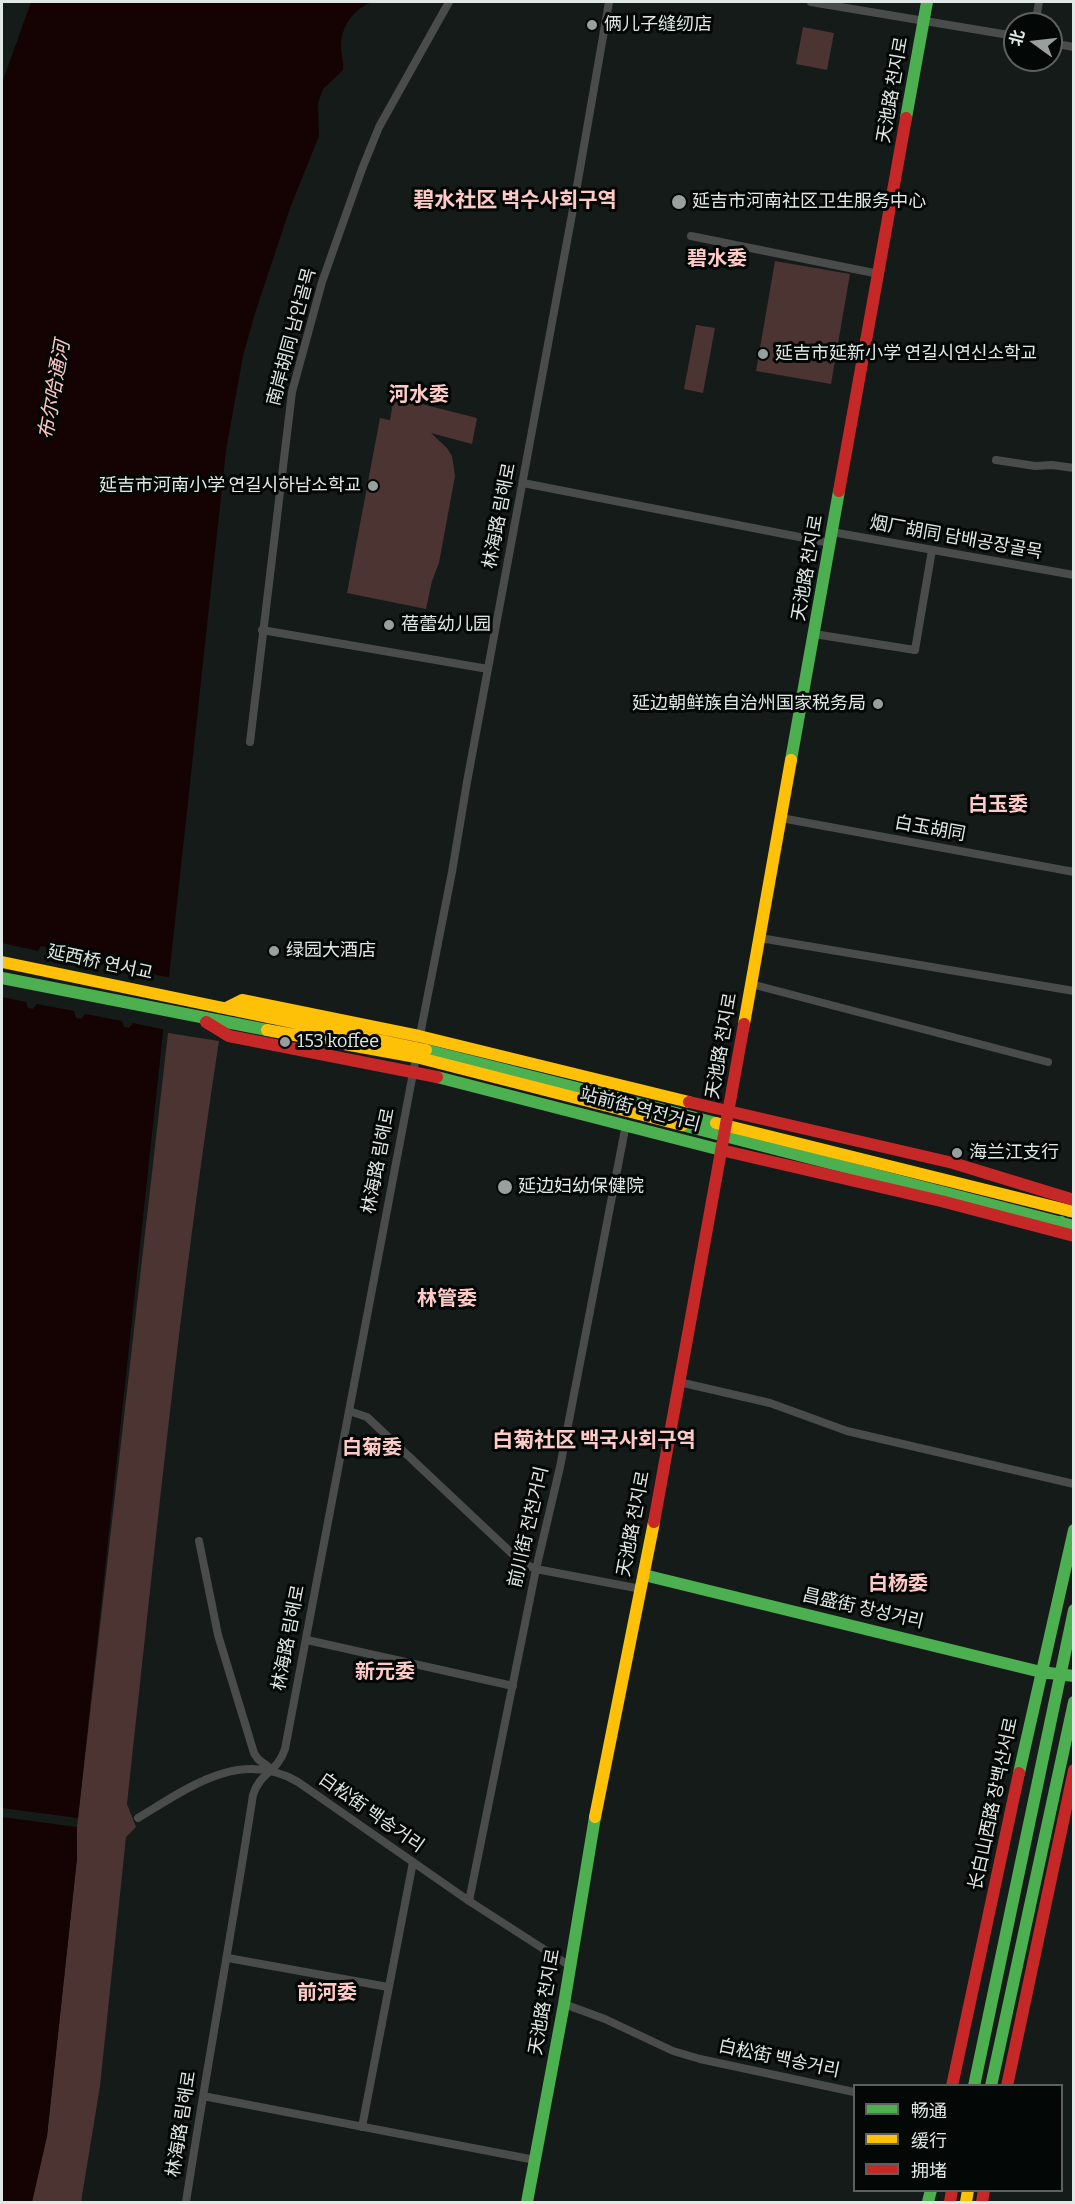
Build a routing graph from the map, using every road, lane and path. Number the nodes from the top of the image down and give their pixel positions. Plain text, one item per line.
1 (449, 2) edge
2 (609, 2) edge
3 (811, 2) edge
4 (822, 2) edge
5 (927, 2) edge
6 (924, 20) junction
7 (1003, 34) edge
8 (691, 236) dead end
9 (879, 274) junction
10 (996, 460) dead end
11 (1074, 468) edge
12 (522, 483) junction
13 (831, 538) junction
14 (932, 550) junction
15 (1074, 575) edge
16 (262, 630) junction
17 (814, 634) junction
18 (488, 669) junction
19 (250, 742) dead end
20 (781, 818) junction
21 (1074, 872) edge
22 (759, 938) junction
23 (2, 962) edge
24 (2, 978) edge
25 (751, 984) junction
26 (1074, 991) edge
27 (192, 1000) joint
28 (194, 1017) junction
29 (417, 1047) junction
30 (1048, 1062) dead end
31 (413, 1071) junction
32 (626, 1124) junction
33 (726, 1124) junction
34 (721, 1150) junction
35 (1073, 1208) edge
36 (1067, 1224) edge
37 (1074, 1235) edge
38 (679, 1382) junction
39 (349, 1411) junction
40 (1074, 1484) edge
41 (1074, 1530) edge
42 (199, 1541) dead end
43 (536, 1569) junction
44 (644, 1575) junction
45 (641, 1588) junction
46 (1074, 1610) edge
47 (306, 1640) junction
48 (1041, 1672) junction
49 (1060, 1673) junction
50 (1074, 1676) edge
51 (513, 1686) junction
52 (1074, 1702) edge
53 (273, 1770) junction
54 (1074, 1770) edge
55 (138, 1818) dead end
56 (413, 1862) junction
57 (469, 1901) junction
58 (228, 1958) junction
59 (570, 1966) junction
60 (388, 1987) junction
61 (564, 2004) junction
62 (952, 2084) edge
63 (974, 2084) edge
64 (991, 2084) edge
65 (1007, 2084) edge
66 (853, 2092) edge
67 (203, 2096) junction
68 (362, 2127) junction
69 (535, 2160) junction
70 (186, 2202) edge
71 (527, 2202) edge

1 - 16 street, 南岸胡同 남안골목
2 - 12 street, 林海路 림해로
3 - 4 street
4 - 6 street
5 - 6 street, 天池路 천지로
6 - 7 street
6 - 9 street, 天池路 천지로
8 - 9 street
9 - 13 street, 天池路 천지로
10 - 11 street
12 - 13 street, 烟厂胡同 담배공장골목
12 - 18 street, 林海路 림해로
13 - 14 street, 烟厂胡同 담배공장골목
13 - 17 street, 天池路 천지로
14 - 15 street, 烟厂胡同 담배공장골목
14 - 17 street
16 - 18 street
16 - 19 street, 南岸胡同 남안골목
17 - 20 street, 天池路 천지로
18 - 29 street, 林海路 림해로
20 - 21 street, 白玉胡同
20 - 22 street, 天池路 천지로
22 - 25 street, 天池路 천지로
22 - 26 street
23 - 27 street, 延西桥 연서교
24 - 28 street, 延西桥 연서교
25 - 30 street
25 - 33 street, 天池路 천지로
27 - 29 street, 站前街 역전거리
28 - 29 street, 站前街 역전거리
28 - 31 street, 站前街 역전거리
29 - 31 street, 林海路 림해로
29 - 33 street, 站前街 역전거리
31 - 32 street, 站前街 역전거리
31 - 39 street, 林海路 림해로
32 - 34 street, 站前街 역전거리
32 - 43 street, 前川街 전천거리
33 - 34 street, 天池路 천지로
33 - 35 street, 站前街 역전거리
33 - 35 street, 站前街 역전거리
33 - 36 street, 站前街 역전거리
34 - 37 street, 站前街 역전거리
34 - 38 street, 天池路 천지로
36 - 37 street
38 - 40 street
38 - 44 street, 天池路 천지로
39 - 43 street
39 - 47 street, 林海路 림해로
41 - 48 street, 长白山西路 장백산서로
42 - 53 street
43 - 45 street
43 - 51 street, 前川街 전천거리
44 - 45 street, 天池路 천지로
44 - 48 street, 昌盛街 창성거리
45 - 59 street, 天池路 천지로
46 - 49 street
47 - 51 street
47 - 53 street, 林海路 림해로
48 - 49 street, 昌盛街 창성거리
48 - 62 street, 长白山西路 장백산서로
49 - 50 street, 昌盛街 창성거리
49 - 63 street
51 - 57 street, 前川街 전천거리
52 - 64 street
53 - 55 street, 白松街 백송거리
53 - 56 street, 白松街 백송거리
53 - 58 street, 林海路 림해로
54 - 65 street
56 - 57 street, 白松街 백송거리
56 - 60 street
57 - 59 street, 白松街 백송거리
58 - 60 street
58 - 67 street, 林海路 림해로
59 - 61 street, 天池路 천지로
60 - 68 street
61 - 66 street, 白松街 백송거리
61 - 69 street, 天池路 천지로
67 - 68 street
67 - 70 street, 林海路 림해로
68 - 69 street
69 - 71 street, 天池路 천지로

